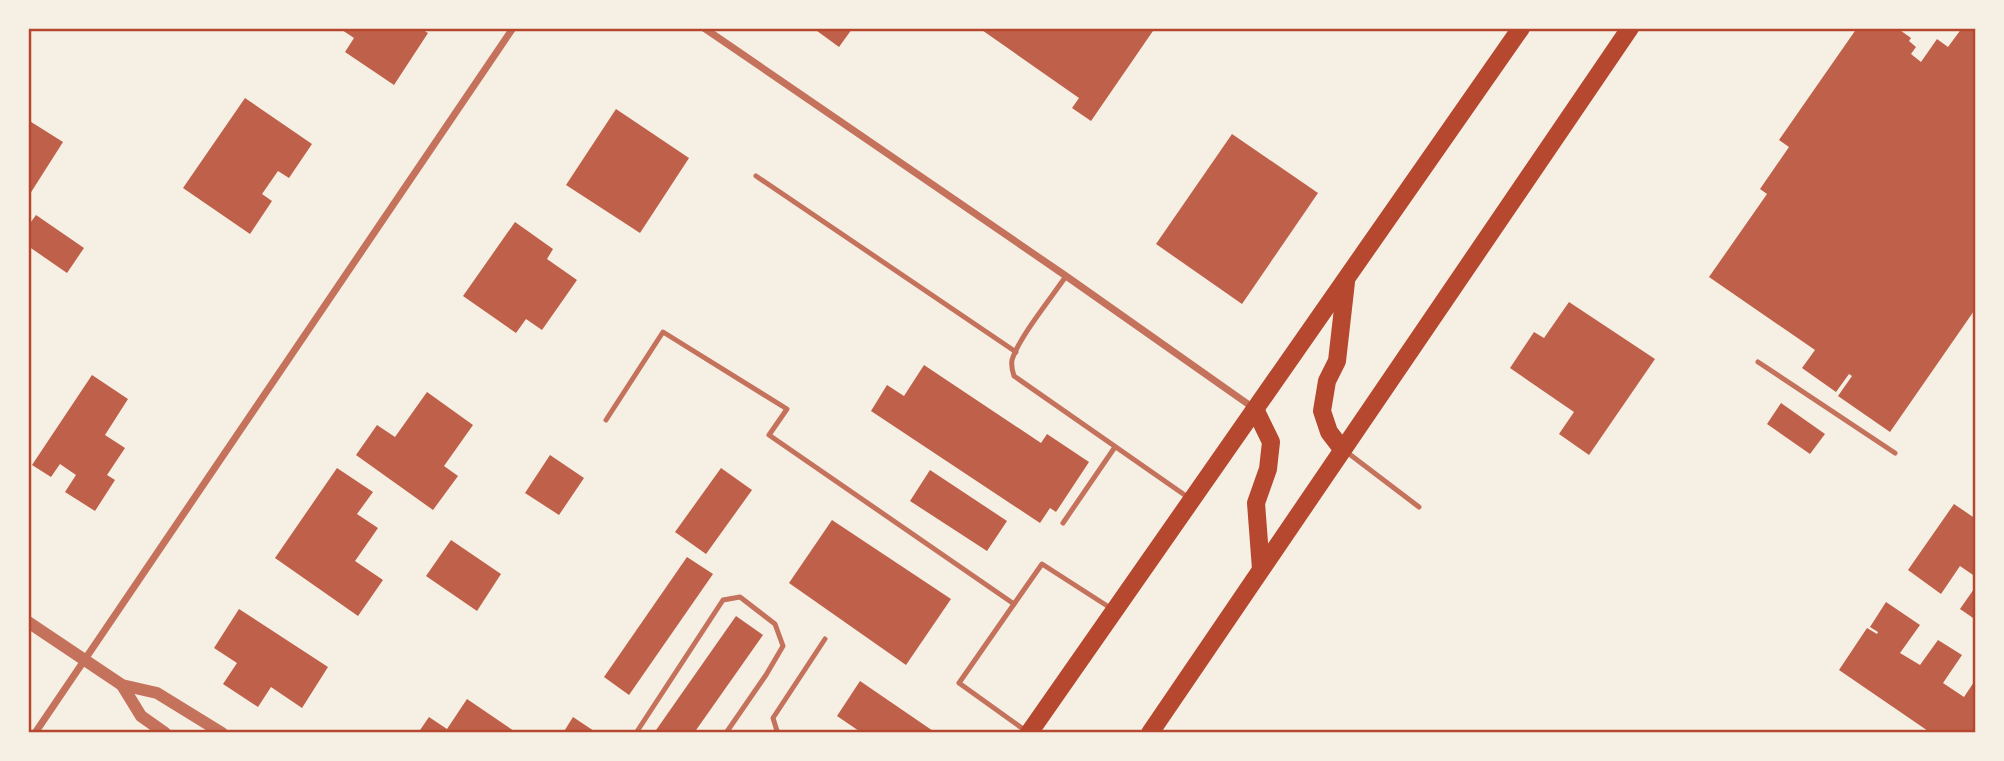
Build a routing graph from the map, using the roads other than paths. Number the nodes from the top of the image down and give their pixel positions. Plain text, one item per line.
1 (513, 28) edge
2 (704, 28) edge
3 (1521, 28) edge
4 (1630, 28) edge
5 (756, 176) dead end
6 (1066, 276) junction
7 (1346, 279) junction
8 (1016, 352) junction
9 (1758, 362) dead end
10 (1255, 409) junction
11 (606, 420) dead end
12 (1115, 447) junction
13 (1342, 449) junction
14 (1895, 453) dead end
15 (1192, 500) junction
16 (1419, 507) dead end
17 (1063, 523) dead end
18 (1261, 569) junction
19 (1014, 604) junction
20 (1114, 611) junction
21 (28, 622) edge
22 (825, 639) dead end
23 (83, 659) junction
24 (122, 685) junction
25 (35, 733) edge
26 (165, 733) edge
27 (222, 733) edge
28 (636, 733) edge
29 (726, 733) edge
30 (780, 733) edge
31 (1029, 733) edge
32 (1150, 733) edge

1 - 23 street
2 - 6 street
3 - 7 main road
4 - 13 main road
5 - 8 lane
6 - 8 lane
6 - 10 street
7 - 10 main road
7 - 13 main road
8 - 12 lane
9 - 14 lane
10 - 15 main road
10 - 18 main road
11 - 19 lane
12 - 15 lane
12 - 17 lane
13 - 16 lane
13 - 18 main road
15 - 20 main road
18 - 32 main road
19 - 20 lane
19 - 31 lane
20 - 31 main road
21 - 23 street
22 - 30 lane
23 - 24 street
23 - 25 street
24 - 26 street
24 - 27 street
28 - 29 lane

